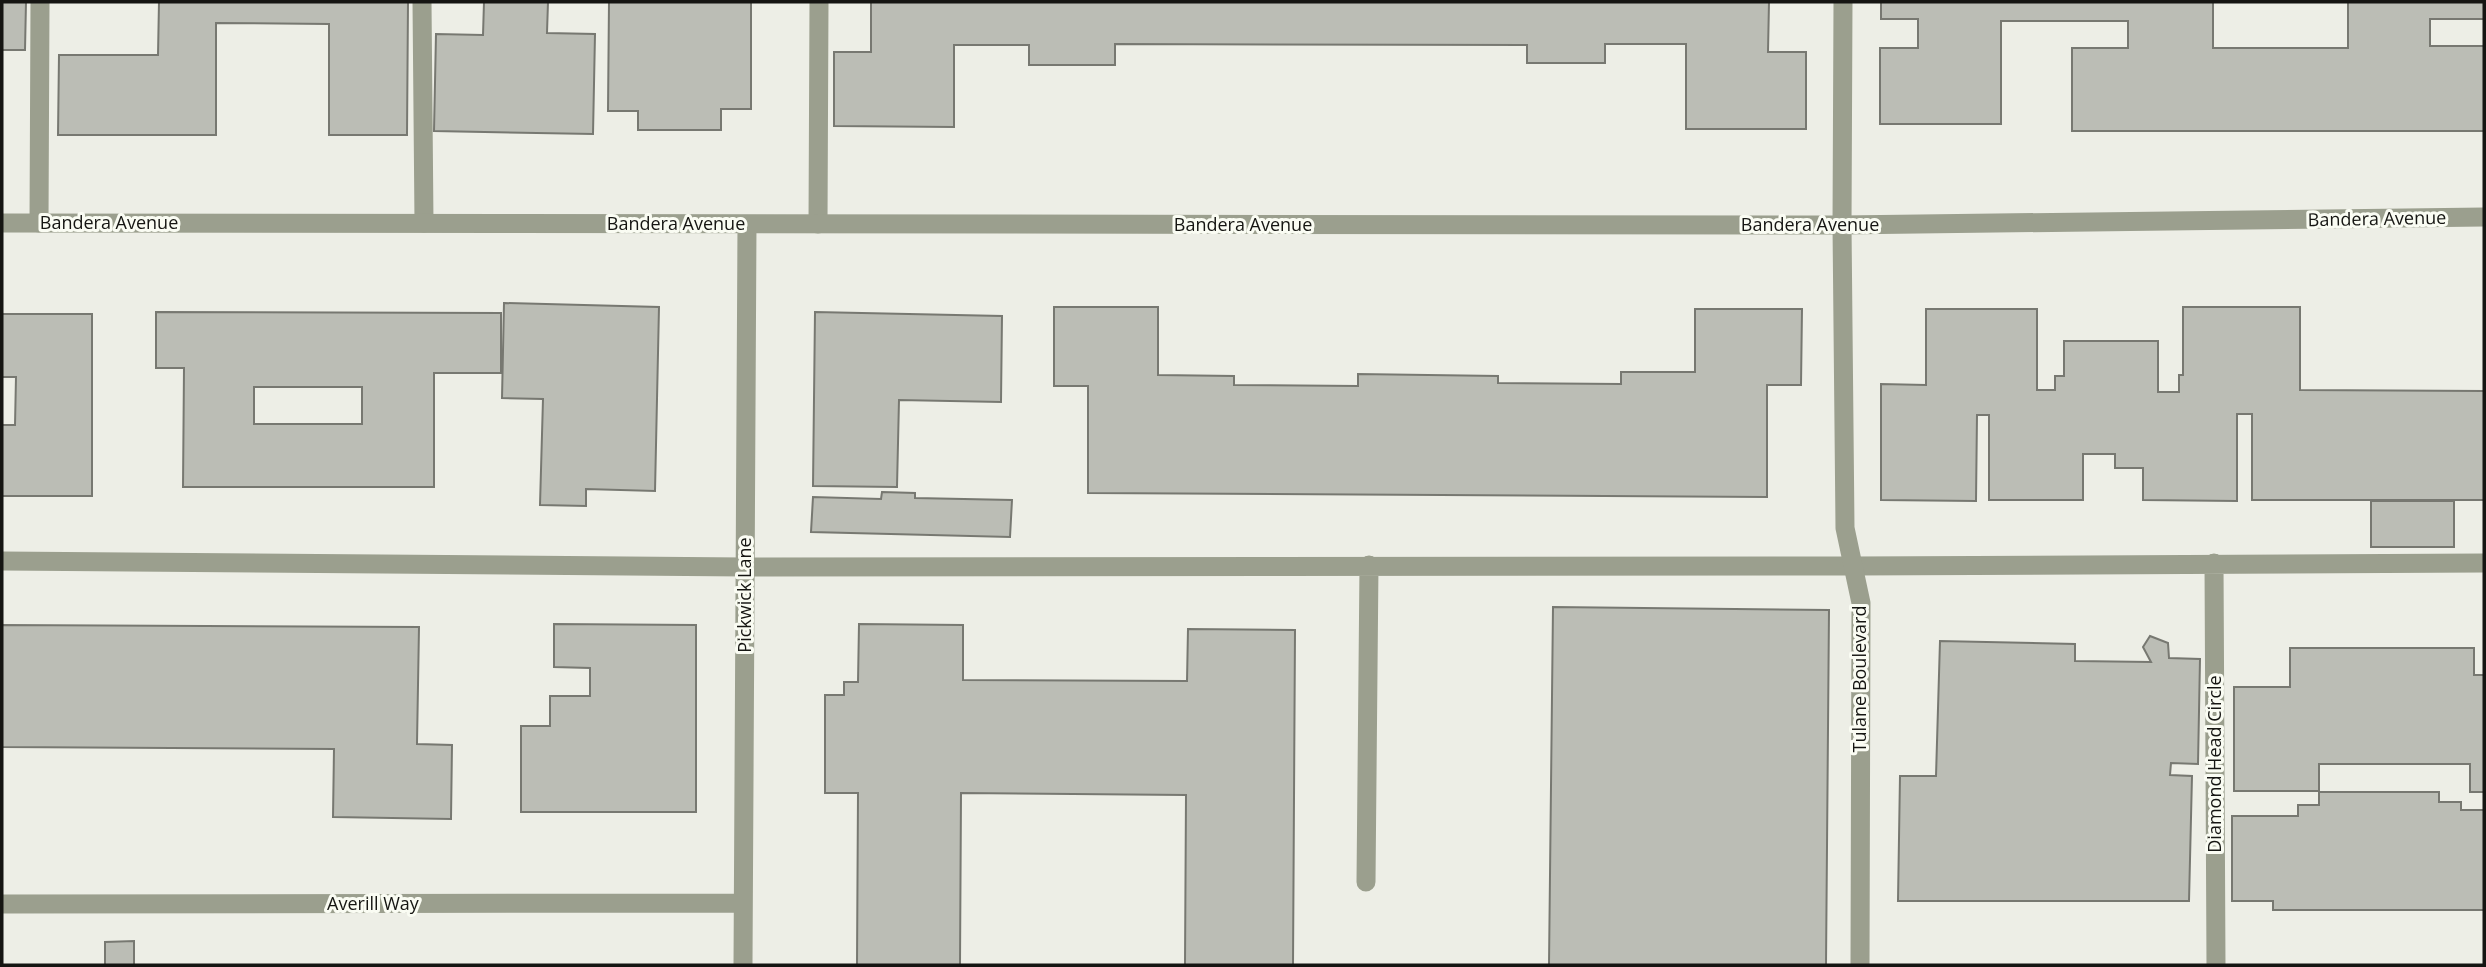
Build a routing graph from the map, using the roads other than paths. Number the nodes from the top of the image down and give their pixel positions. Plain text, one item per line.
1 (40, 2) edge
2 (422, 2) edge
3 (819, 2) edge
4 (1843, 2) edge
5 (2484, 217) edge
6 (2, 223) edge
7 (39, 223) junction
8 (424, 223) junction
9 (747, 224) junction
10 (818, 224) junction
11 (1842, 225) junction
12 (2, 561) edge
13 (2214, 563) junction
14 (2484, 563) edge
15 (1369, 565) junction
16 (1854, 566) junction
17 (745, 567) junction
18 (1366, 882) dead end
19 (743, 903) junction
20 (2, 904) edge
21 (743, 965) edge
22 (1860, 965) edge
23 (2216, 965) edge

1 - 7 street
2 - 8 street
3 - 10 street
4 - 11 street, Tulane Boulevard
5 - 11 street, Bandera Avenue
6 - 7 street, Bandera Avenue
7 - 8 street, Bandera Avenue
8 - 9 street, Bandera Avenue
9 - 10 street, Bandera Avenue
9 - 17 street, Pickwick Lane
10 - 11 street, Bandera Avenue
11 - 16 street, Tulane Boulevard
12 - 17 street
13 - 14 street
13 - 16 street
13 - 23 street, Diamond Head Circle
15 - 16 street
15 - 17 street
15 - 18 street
16 - 22 street, Tulane Boulevard
17 - 19 street, Pickwick Lane
19 - 20 street, Averill Way
19 - 21 street, Pickwick Lane

